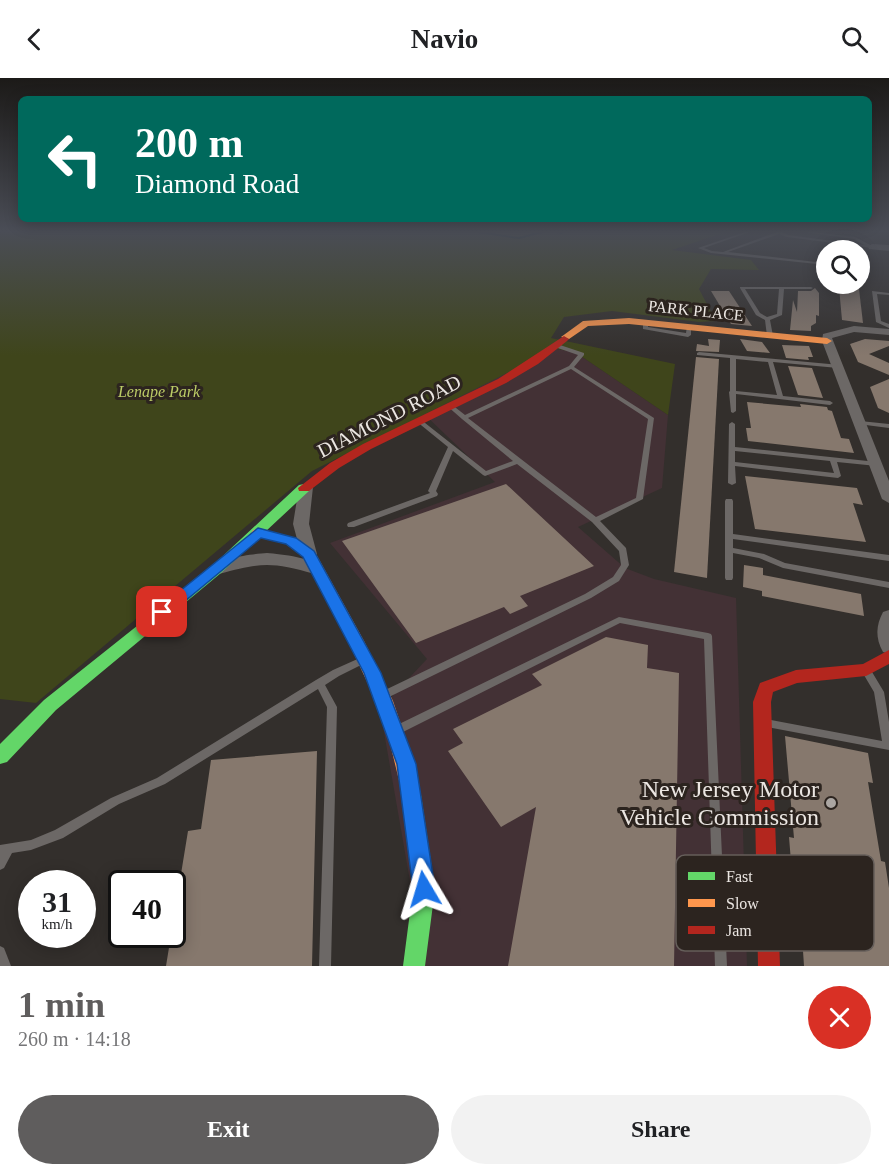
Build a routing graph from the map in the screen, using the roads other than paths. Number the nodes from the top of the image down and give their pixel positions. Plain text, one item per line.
1 (782, 288) junction
2 (811, 288) dead end
3 (889, 294) edge
4 (767, 319) junction
5 (888, 330) edge
6 (770, 336) junction
7 (562, 340) junction
8 (827, 341) junction
9 (699, 354) dead end
10 (733, 357) junction
11 (770, 360) junction
12 (838, 366) junction
13 (571, 367) junction
14 (732, 392) junction
15 (780, 396) junction
16 (830, 403) dead end
17 (449, 405) junction
18 (733, 411) dead end
19 (464, 418) junction
20 (418, 420) junction
21 (860, 423) junction
22 (732, 424) dead end
23 (889, 426) edge
24 (452, 447) junction
25 (733, 449) junction
26 (833, 459) junction
27 (518, 462) junction
28 (732, 464) junction
29 (877, 464) junction
30 (732, 483) dead end
31 (306, 487) junction
32 (889, 497) edge
33 (729, 501) dead end
34 (596, 520) junction
35 (351, 525) dead end
36 (258, 532) junction
37 (729, 536) junction
38 (729, 550) junction
39 (309, 554) junction
40 (889, 558) edge
41 (315, 569) junction
42 (213, 572) junction
43 (729, 578) dead end
44 (889, 585) edge
45 (889, 616) edge
46 (889, 647) edge
47 (889, 657) edge
48 (366, 660) junction
49 (866, 670) junction
50 (319, 683) junction
51 (382, 696) junction
52 (763, 723) junction
53 (395, 731) junction
54 (889, 748) edge
55 (0, 756) edge
56 (4, 850) edge
57 (717, 855) edge
58 (766, 855) edge
59 (0, 864) edge
60 (720, 951) edge
61 (769, 951) edge
62 (0, 952) edge
63 (4, 966) edge
64 (326, 966) edge
65 (414, 966) edge
66 (721, 966) edge
67 (769, 966) edge

1 - 2 lane
1 - 4 lane
1 - 4 lane
3 - 5 lane
4 - 6 lane
5 - 8 street, PARK PLACE
6 - 7 street, PARK PLACE
6 - 8 street, PARK PLACE
7 - 13 lane
7 - 17 street, DIAMOND ROAD
8 - 12 street
9 - 10 lane
10 - 11 lane
10 - 14 lane
11 - 12 lane
11 - 15 lane
12 - 21 street
13 - 19 lane
13 - 34 lane
14 - 15 lane
14 - 18 lane
15 - 16 lane
17 - 19 lane
17 - 20 street, DIAMOND ROAD
19 - 27 lane
20 - 24 lane
20 - 31 street, DIAMOND ROAD
21 - 23 lane
21 - 29 street
22 - 25 lane
24 - 27 lane
24 - 35 lane
25 - 26 lane
25 - 28 lane
26 - 28 lane
26 - 29 lane
27 - 34 lane
28 - 30 lane
29 - 32 street
31 - 36 street, DIAMOND ROAD
31 - 39 street
33 - 37 lane
34 - 51 lane
36 - 39 street
36 - 42 street, DIAMOND ROAD
37 - 38 lane
37 - 40 lane
38 - 43 lane
38 - 44 lane
39 - 41 street
41 - 42 street
41 - 48 street
42 - 55 street, DIAMOND ROAD
45 - 46 street
47 - 49 street
48 - 50 lane
48 - 51 street
49 - 52 street
49 - 54 lane
50 - 56 lane
50 - 64 lane
51 - 53 street
52 - 54 lane
52 - 58 street
53 - 57 lane
53 - 65 street
56 - 59 lane
60 - 66 lane
61 - 67 street
62 - 63 lane

